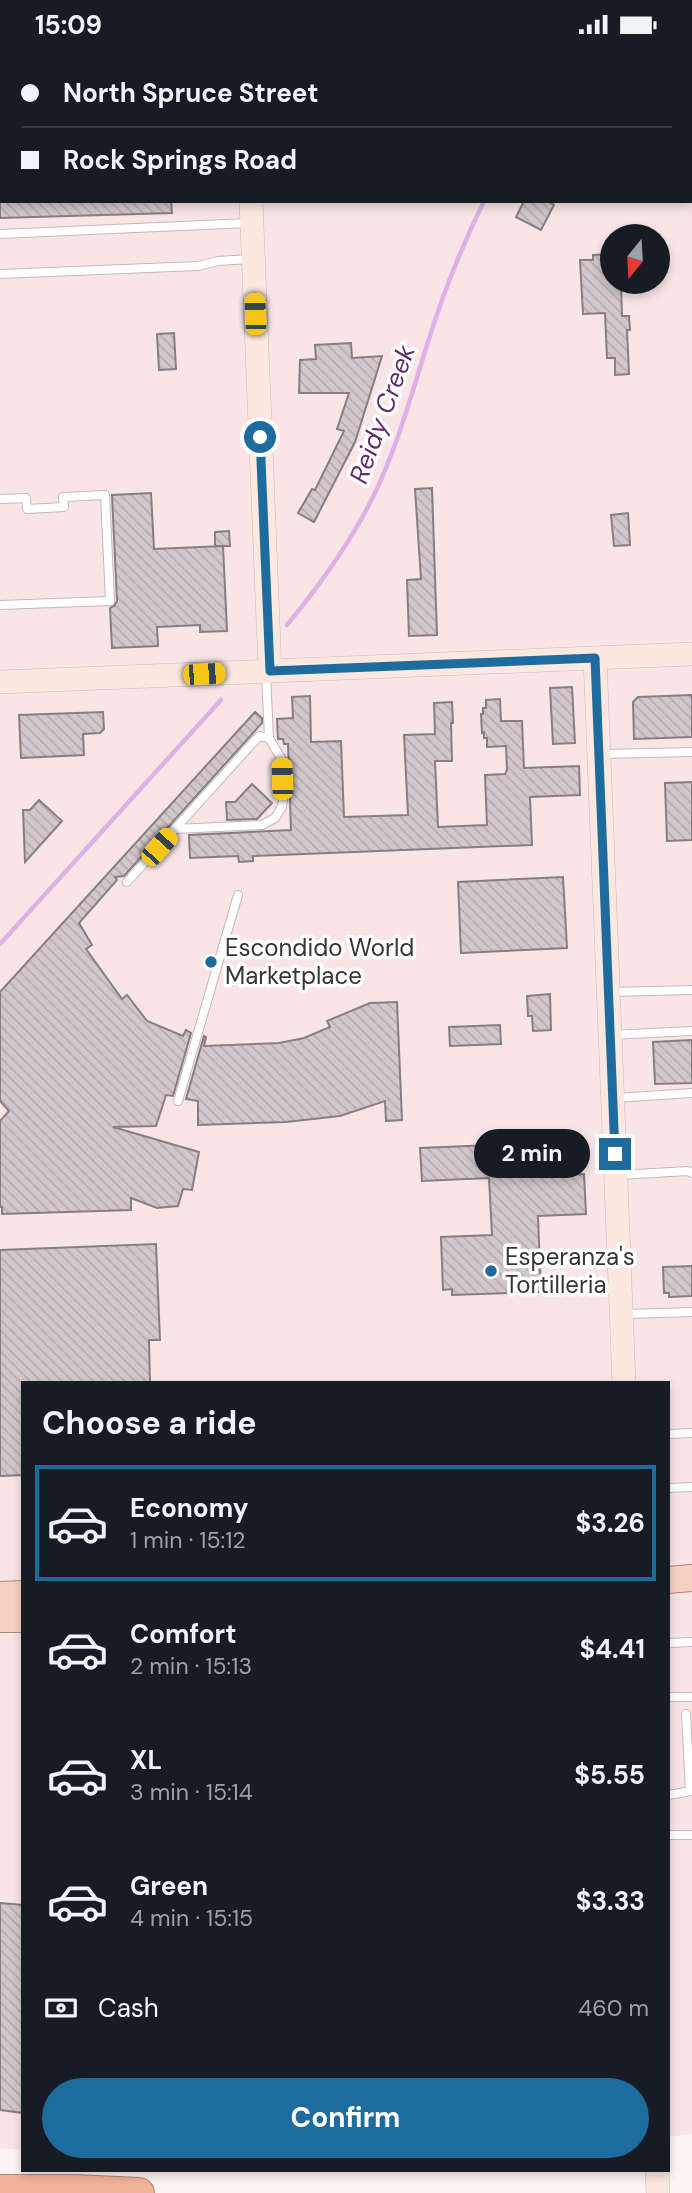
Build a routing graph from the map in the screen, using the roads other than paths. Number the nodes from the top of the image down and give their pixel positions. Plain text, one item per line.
1 (251, 212) edge
2 (0, 234) edge
3 (253, 259) junction
4 (0, 274) edge
5 (0, 499) edge
6 (0, 605) edge
7 (692, 654) edge
8 (595, 658) junction
9 (268, 671) junction
10 (0, 682) edge
11 (269, 738) junction
12 (692, 752) edge
13 (599, 754) junction
14 (175, 829) junction
15 (127, 882) dead end
16 (238, 895) dead end
17 (692, 990) edge
18 (608, 992) junction
19 (692, 1031) edge
20 (610, 1035) junction
21 (692, 1093) edge
22 (613, 1098) junction
23 (178, 1101) dead end
24 (692, 1173) edge
25 (616, 1176) junction
26 (692, 1312) edge
27 (622, 1314) junction
28 (624, 1381) edge
29 (692, 1433) edge
30 (670, 1434) edge
31 (692, 1487) edge
32 (670, 1488) edge
33 (692, 1579) edge
34 (670, 1580) edge
35 (21, 1594) edge
36 (0, 1595) edge
37 (0, 1619) edge
38 (21, 1619) edge
39 (692, 1641) edge
40 (670, 1643) edge
41 (670, 1697) edge
42 (692, 1697) edge
43 (686, 1714) dead end
44 (691, 1791) edge
45 (670, 1795) edge
46 (670, 1835) edge
47 (692, 1835) edge
48 (0, 2190) edge
49 (139, 2193) edge

1 - 2 lane
1 - 3 street
3 - 4 lane
3 - 9 street
5 - 6 lane
7 - 8 street
8 - 9 street
8 - 13 street
9 - 10 street
9 - 11 lane
11 - 14 lane
11 - 14 lane
12 - 13 lane
13 - 18 street
14 - 15 lane
16 - 23 lane
17 - 18 lane
18 - 20 street
19 - 20 lane
20 - 22 street
21 - 22 lane
22 - 25 street
24 - 25 lane
25 - 27 street
26 - 27 lane
27 - 28 street
29 - 30 lane
31 - 32 lane
33 - 34 main road
35 - 36 main road
37 - 38 main road
39 - 40 lane
41 - 42 lane
43 - 44 lane
44 - 45 lane
46 - 47 lane
48 - 49 highway

